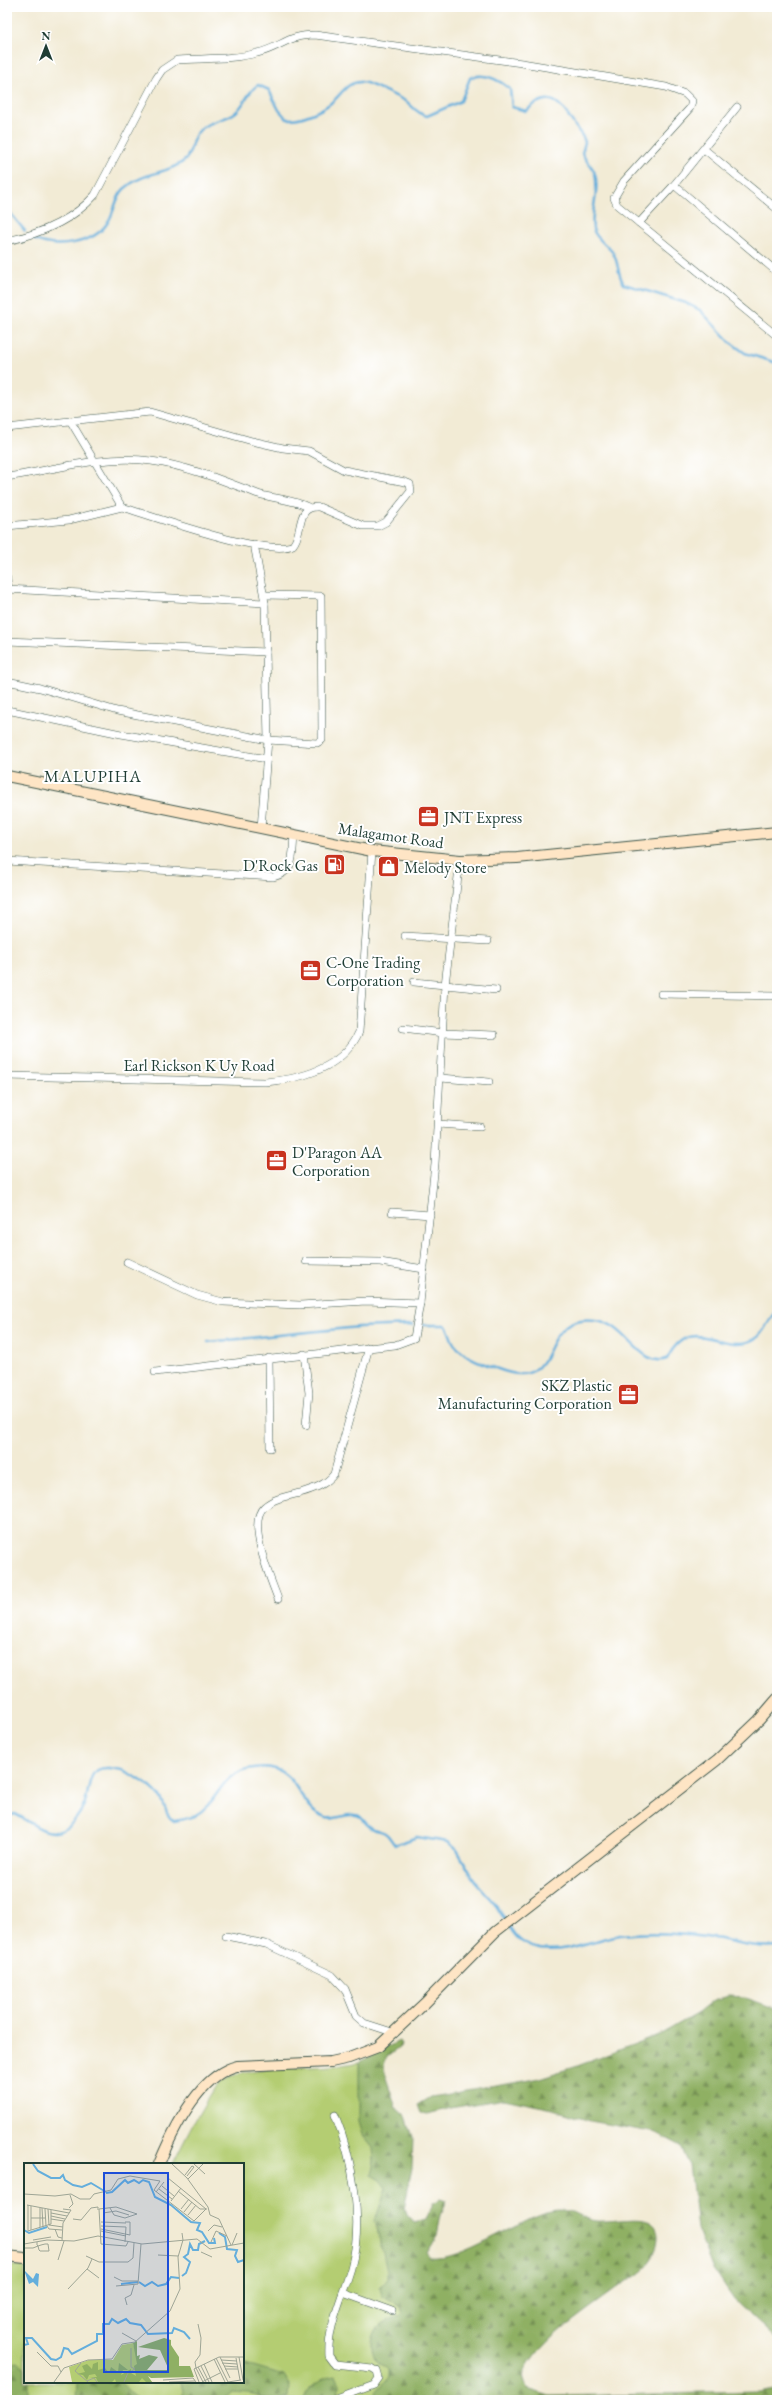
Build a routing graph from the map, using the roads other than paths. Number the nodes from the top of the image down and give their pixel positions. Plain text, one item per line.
1 (737, 108) dead end
2 (704, 149) junction
3 (674, 185) junction
4 (777, 209) edge
5 (639, 223) junction
6 (7, 241) edge
7 (777, 272) edge
8 (777, 336) edge
9 (71, 422) junction
10 (7, 428) edge
11 (97, 462) junction
12 (7, 477) edge
13 (122, 507) junction
14 (308, 507) junction
15 (7, 526) edge
16 (254, 544) junction
17 (7, 578) edge
18 (8, 589) edge
19 (264, 595) junction
20 (265, 603) junction
21 (7, 641) edge
22 (266, 652) junction
23 (7, 681) edge
24 (7, 710) edge
25 (268, 740) junction
26 (266, 759) junction
27 (7, 776) edge
28 (261, 828) junction
29 (777, 832) edge
30 (294, 835) junction
31 (372, 851) junction
32 (460, 860) junction
33 (7, 861) edge
34 (405, 936) dead end
35 (450, 939) junction
36 (488, 941) dead end
37 (414, 982) dead end
38 (445, 986) junction
39 (496, 990) dead end
40 (661, 994) dead end
41 (777, 996) edge
42 (404, 1028) dead end
43 (443, 1033) junction
44 (494, 1035) dead end
45 (7, 1076) edge
46 (441, 1078) junction
47 (489, 1082) dead end
48 (438, 1124) junction
49 (480, 1127) dead end
50 (392, 1212) dead end
51 (430, 1215) junction
52 (306, 1261) dead end
53 (127, 1262) dead end
54 (424, 1269) junction
55 (420, 1303) junction
56 (369, 1347) junction
57 (304, 1354) junction
58 (269, 1358) junction
59 (155, 1372) dead end
60 (306, 1425) dead end
61 (270, 1448) dead end
62 (278, 1600) dead end
63 (777, 1700) edge
64 (226, 1936) dead end
65 (395, 2033) junction
66 (335, 2115) dead end
67 (159, 2163) edge
68 (7, 2256) edge
69 (24, 2258) edge
70 (343, 2293) junction
71 (393, 2311) dead end
72 (334, 2400) edge

1 - 2 street
2 - 3 street
2 - 4 street
3 - 5 street
3 - 7 street
5 - 6 street
5 - 8 street
9 - 10 street
9 - 11 street
9 - 14 street
11 - 12 street
11 - 13 street
11 - 14 street
13 - 15 street
13 - 16 street
14 - 16 street
16 - 19 street
17 - 18 street
18 - 20 street
19 - 20 street
19 - 25 street
20 - 22 street
21 - 22 street
22 - 25 street
23 - 25 street
24 - 26 street
25 - 26 street
26 - 28 street
27 - 28 street, Malagamot Road
28 - 30 street, Malagamot Road
29 - 32 street, Malagamot Road
30 - 31 street, Malagamot Road
30 - 33 street
31 - 32 street, Malagamot Road
31 - 45 street, Earl Rickson K Uy Road
32 - 35 street
34 - 35 street
35 - 36 street
35 - 38 street
37 - 38 street
38 - 39 street
38 - 43 street
40 - 41 street
42 - 43 street
43 - 44 street
43 - 46 street
46 - 47 street
46 - 48 street
48 - 49 street
48 - 51 street
50 - 51 street
51 - 54 street
52 - 54 street
53 - 55 street
54 - 55 street
55 - 56 street
56 - 57 street
56 - 62 street
57 - 58 street
57 - 60 street
58 - 59 street
58 - 61 street
63 - 65 street
64 - 65 street
65 - 67 street
66 - 70 street
68 - 69 street
70 - 71 street
70 - 72 street

